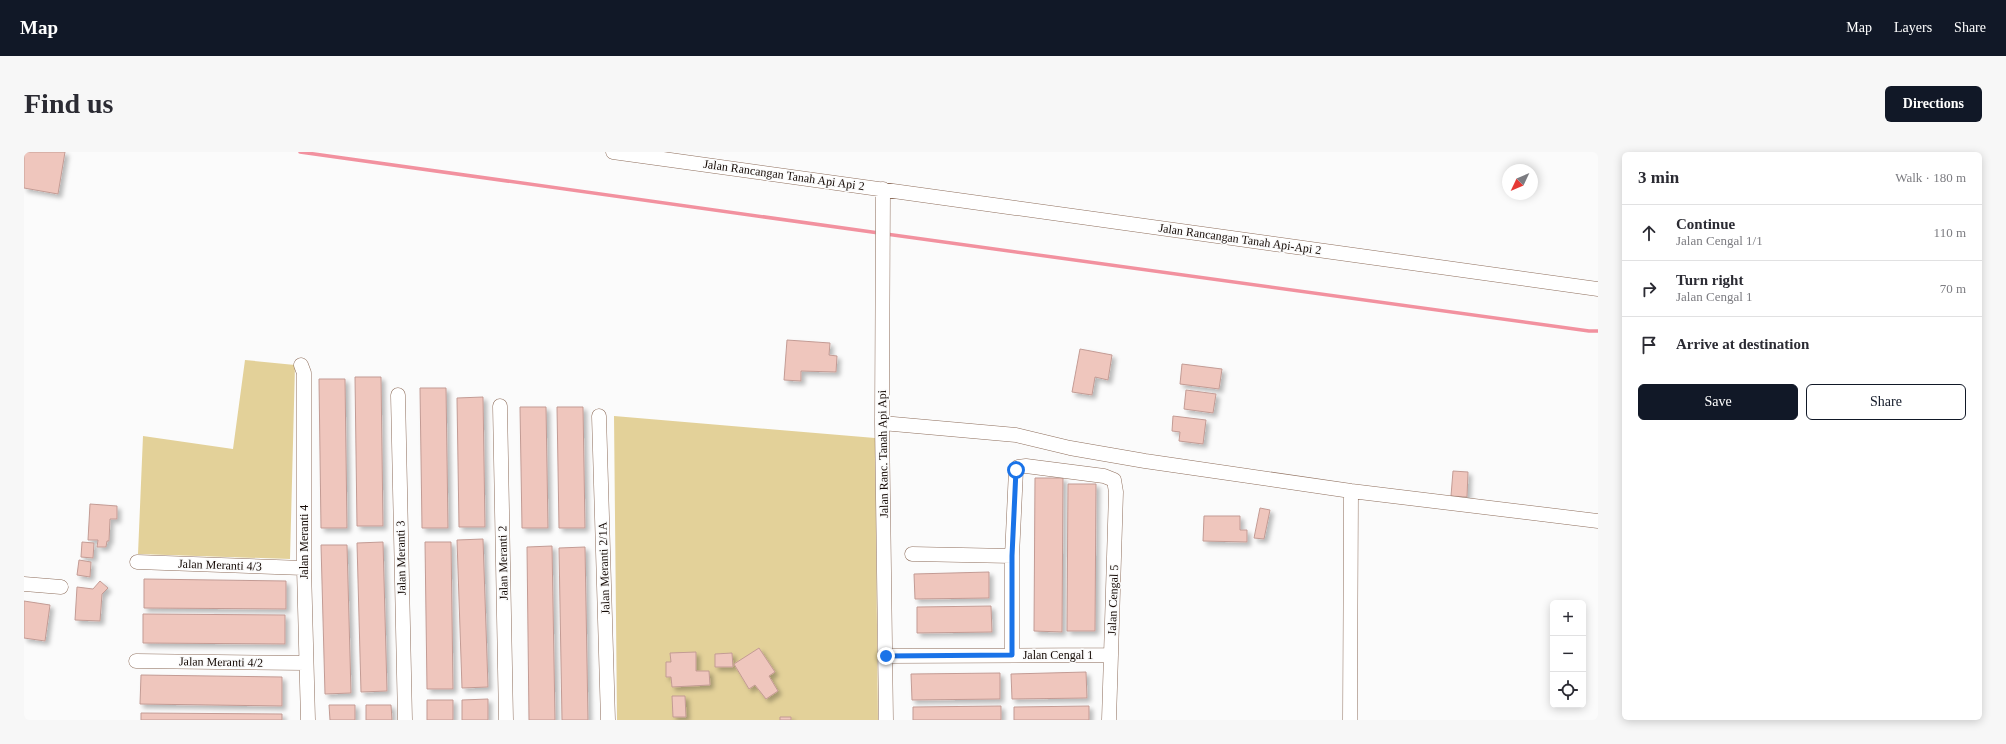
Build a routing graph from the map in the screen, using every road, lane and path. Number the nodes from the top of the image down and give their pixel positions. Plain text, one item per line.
1 (613, 152) edge
2 (883, 189) junction
3 (1598, 289) edge
4 (301, 365) dead end
5 (398, 395) dead end
6 (500, 406) dead end
7 (599, 416) dead end
8 (882, 423) junction
9 (1351, 491) junction
10 (1598, 521) edge
11 (912, 554) dead end
12 (1012, 556) junction
13 (137, 562) dead end
14 (304, 568) junction
15 (24, 584) edge
16 (61, 588) dead end
17 (1012, 655) junction
18 (1111, 655) junction
19 (886, 656) junction
20 (136, 661) dead end
21 (306, 663) junction
22 (308, 720) edge
23 (405, 720) edge
24 (506, 720) edge
25 (608, 720) edge
26 (886, 720) edge
27 (1109, 720) edge
28 (1350, 720) edge

1 - 2 street, Jalan Rancangan Tanah Api Api 2
2 - 3 street, Jalan Rancangan Tanah Api-Api 2
2 - 8 street, Jalan Ranc. Tanah Api Api
4 - 14 street, Jalan Meranti 4
5 - 23 street, Jalan Meranti 3
6 - 24 street, Jalan Meranti 2
7 - 25 street, Jalan Meranti 2/1A
8 - 9 street
8 - 19 street, Jalan Ranc. Tanah Api Api
9 - 10 street
9 - 28 street
11 - 12 street
12 - 17 street
12 - 18 street, Jalan Cengal 5
13 - 14 street, Jalan Meranti 4/3
14 - 21 street, Jalan Meranti 4
15 - 16 street
17 - 18 street, Jalan Cengal 1
17 - 19 street, Jalan Cengal 1
18 - 27 street, Jalan Cengal 5
19 - 26 street, Jalan Ranc. Tanah Api Api
20 - 21 street, Jalan Meranti 4/2
21 - 22 street, Jalan Meranti 4

